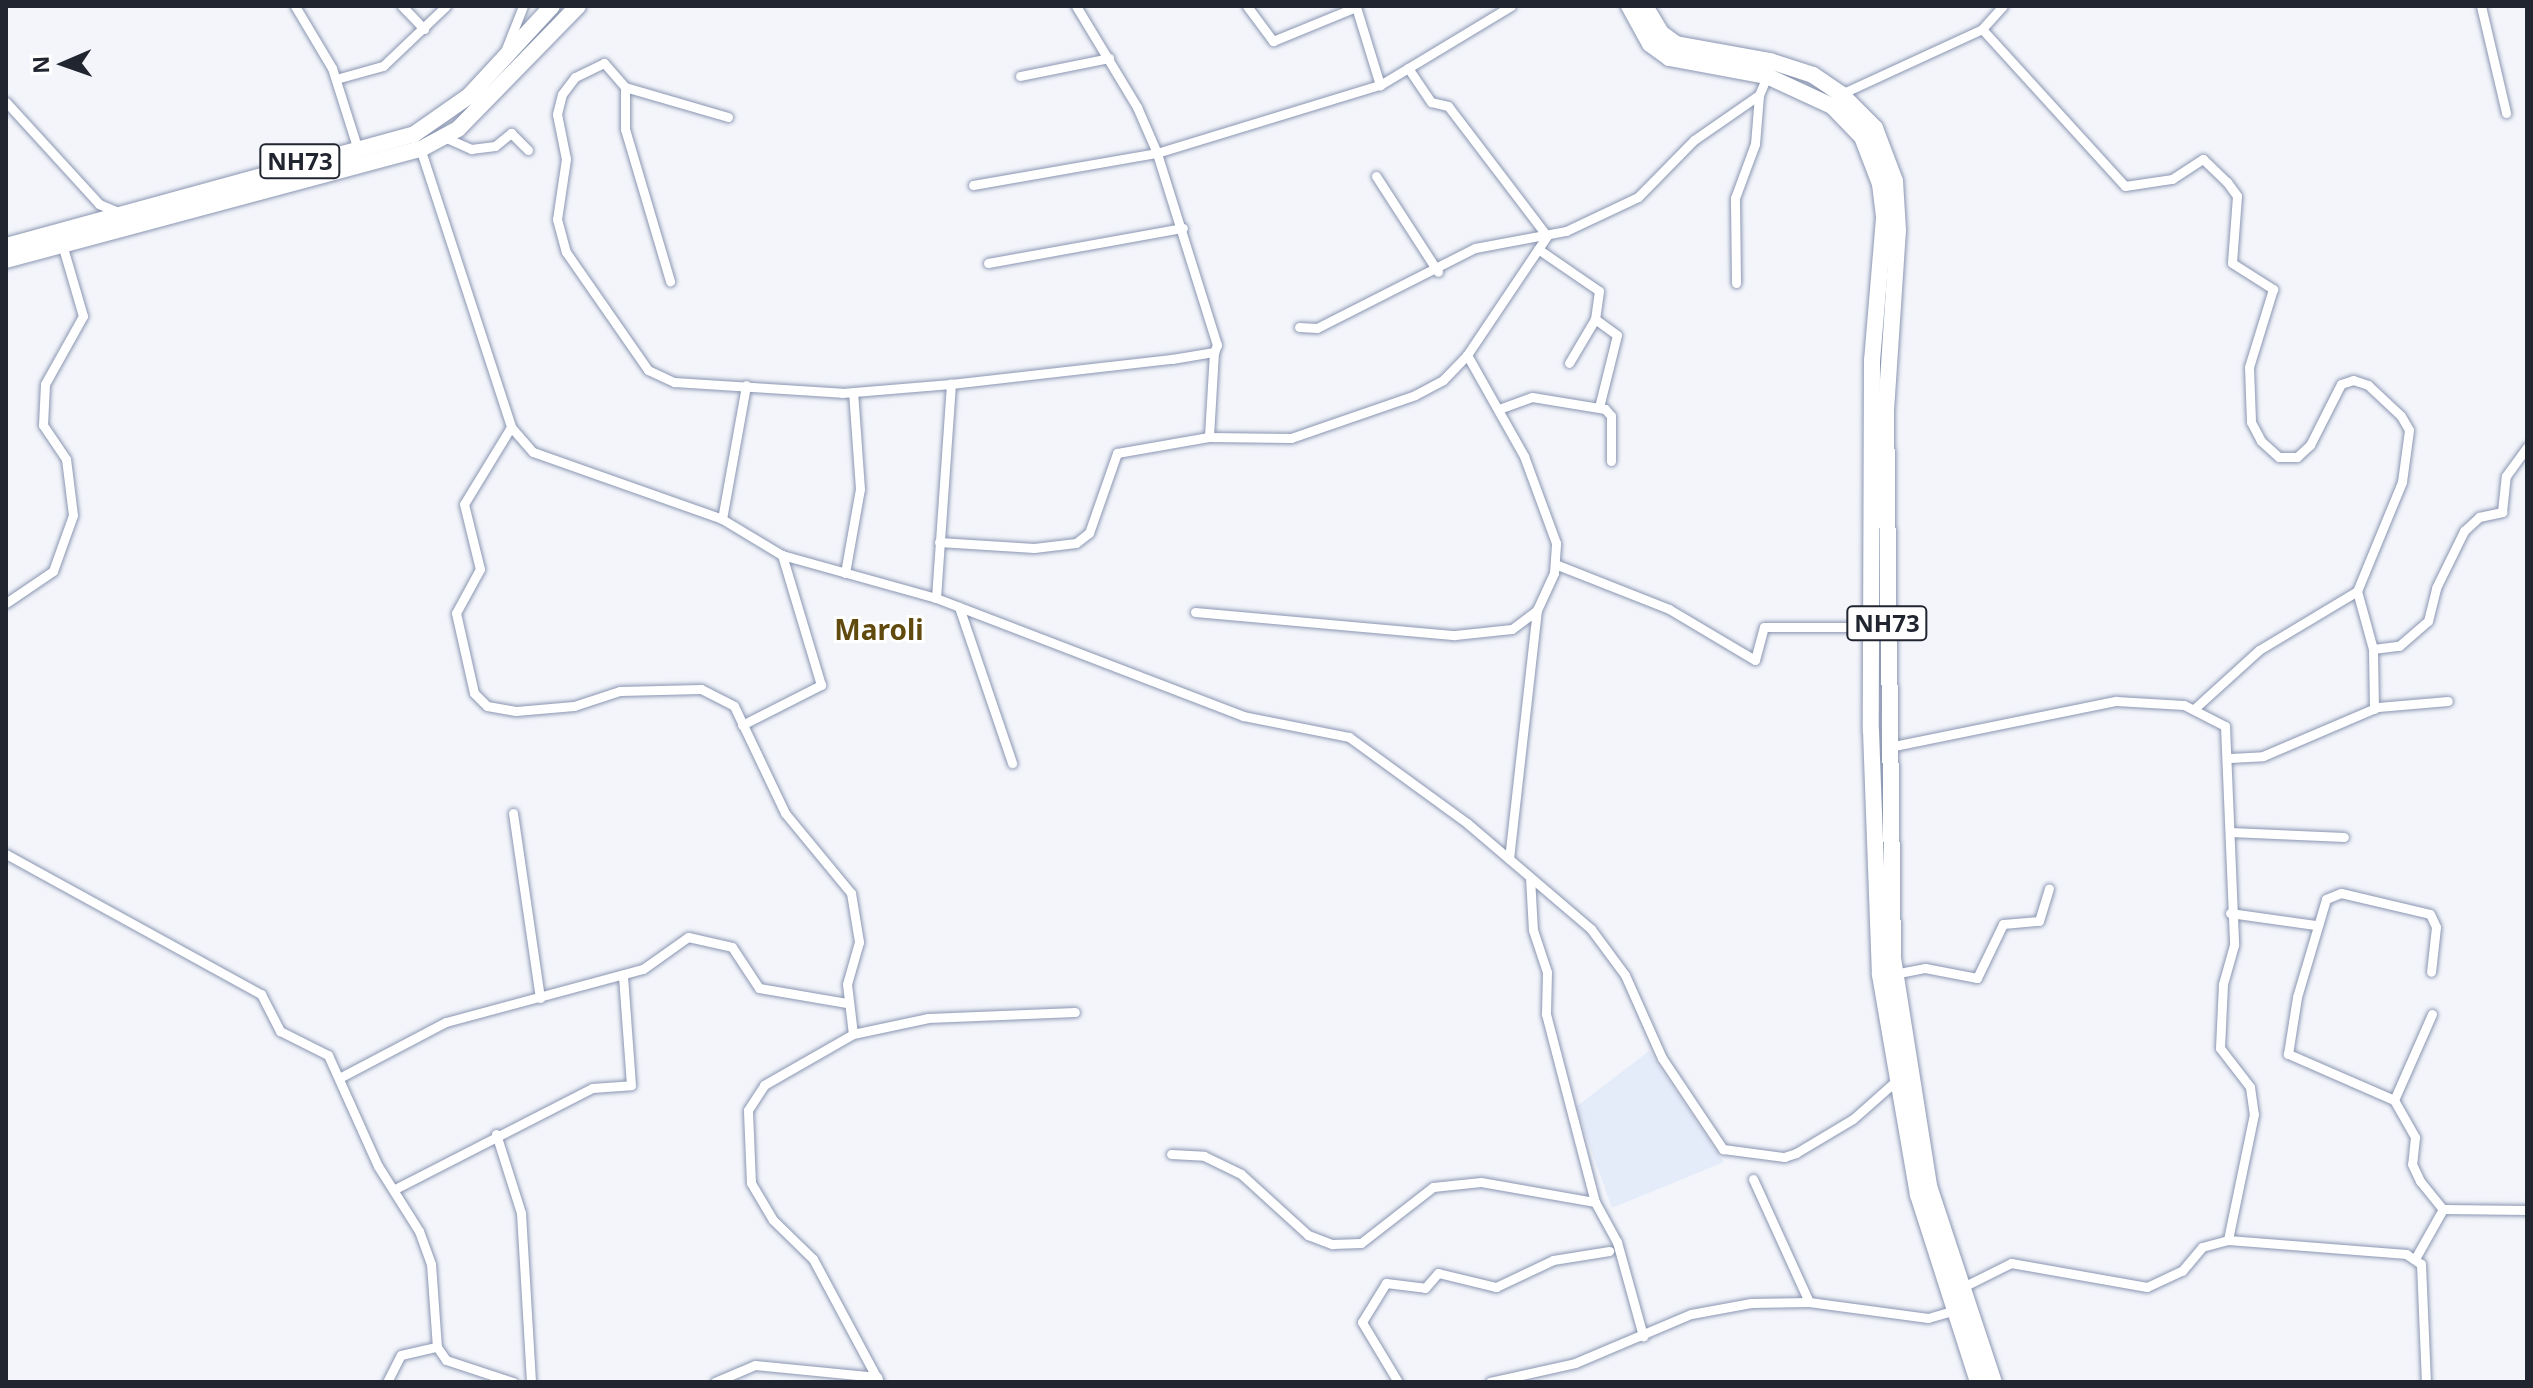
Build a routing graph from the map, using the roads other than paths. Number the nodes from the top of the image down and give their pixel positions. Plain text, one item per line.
1 (295, 6) edge
2 (402, 6) edge
3 (446, 6) edge
4 (523, 6) edge
5 (552, 6) edge
6 (578, 6) edge
7 (1076, 6) edge
8 (1247, 6) edge
9 (1511, 6) edge
10 (1629, 6) edge
11 (1645, 6) edge
12 (2003, 6) edge
13 (2481, 6) edge
14 (424, 29) junction
15 (1982, 29) junction
16 (503, 58) junction
17 (1109, 58) junction
18 (1408, 68) junction
19 (1020, 76) dead end
20 (1767, 76) junction
21 (336, 79) junction
22 (1380, 85) junction
23 (625, 87) junction
24 (1841, 94) junction
25 (1759, 95) junction
26 (6, 102) edge
27 (2506, 113) dead end
28 (728, 117) dead end
29 (444, 137) junction
30 (417, 142) junction
31 (358, 150) junction
32 (528, 150) dead end
33 (1157, 153) junction
34 (1376, 176) dead end
35 (973, 185) dead end
36 (120, 213) junction
37 (1183, 228) junction
38 (1547, 236) junction
39 (62, 243) junction
40 (6, 246) edge
41 (1538, 249) junction
42 (6, 260) edge
43 (988, 263) dead end
44 (1438, 272) junction
45 (670, 281) dead end
46 (1736, 283) dead end
47 (1595, 319) junction
48 (1299, 327) dead end
49 (1214, 352) junction
50 (1467, 355) junction
51 (1569, 363) dead end
52 (951, 384) junction
53 (746, 385) junction
54 (853, 392) junction
55 (1599, 407) junction
56 (1499, 409) junction
57 (511, 427) junction
58 (1209, 437) junction
59 (2527, 447) edge
60 (1611, 461) dead end
61 (722, 519) junction
62 (939, 542) junction
63 (782, 555) junction
64 (1555, 564) junction
65 (845, 573) junction
66 (2357, 591) junction
67 (936, 598) junction
68 (6, 603) edge
69 (959, 607) junction
70 (1537, 610) junction
71 (1195, 612) dead end
72 (1871, 627) junction
73 (2373, 649) junction
74 (2448, 701) dead end
75 (2194, 709) junction
76 (2374, 709) junction
77 (742, 725) junction
78 (1887, 747) junction
79 (2230, 758) junction
80 (1012, 763) dead end
81 (513, 813) dead end
82 (2230, 832) junction
83 (2344, 837) dead end
84 (6, 854) edge
85 (1509, 859) junction
86 (1530, 877) junction
87 (2049, 888) dead end
88 (2230, 913) junction
89 (2315, 925) junction
90 (2431, 972) dead end
91 (1894, 974) junction
92 (623, 976) junction
93 (540, 998) junction
94 (847, 1003) junction
95 (1075, 1012) dead end
96 (2432, 1014) dead end
97 (853, 1034) junction
98 (343, 1076) junction
99 (1896, 1081) junction
100 (2394, 1100) junction
101 (496, 1134) junction
102 (1171, 1154) dead end
103 (1753, 1179) dead end
104 (395, 1189) junction
105 (1595, 1202) junction
106 (2443, 1209) junction
107 (2527, 1210) edge
108 (2228, 1240) junction
109 (1609, 1251) dead end
110 (2416, 1257) junction
111 (1961, 1288) junction
112 (1809, 1302) junction
113 (1961, 1308) junction
114 (1643, 1336) junction
115 (437, 1347) junction
116 (1526, 1379) edge
117 (878, 1380) edge
118 (387, 1382) edge
119 (513, 1382) edge
120 (531, 1382) edge
121 (715, 1382) edge
122 (1398, 1382) edge
123 (1490, 1382) edge
124 (1978, 1382) edge
125 (1994, 1382) edge
126 (2426, 1382) edge

1 - 21 street
2 - 14 street
3 - 14 street
4 - 16 street
5 - 16 highway, NH73
6 - 29 highway, NH73
7 - 17 street
8 - 22 street
9 - 18 street
10 - 20 highway, NH73
11 - 24 highway, NH73
12 - 15 street
13 - 27 street
14 - 21 street
15 - 24 street
15 - 66 street
16 - 30 highway, NH73
17 - 19 street
17 - 33 street
18 - 22 street
18 - 38 street
20 - 25 street
20 - 72 highway, NH73
21 - 31 street
22 - 33 street
23 - 28 street
23 - 45 street
23 - 53 street
24 - 78 highway, NH73
25 - 38 street
25 - 46 street
26 - 36 street
29 - 30 highway, NH73
29 - 32 street
30 - 31 highway, NH73
30 - 39 highway, NH73
30 - 57 street
31 - 36 highway, NH73
33 - 35 street
33 - 37 street
34 - 44 street
36 - 40 highway, NH73
37 - 43 street
37 - 49 street
38 - 41 street
38 - 44 street
39 - 42 highway, NH73
39 - 68 street
41 - 47 street
41 - 50 street
44 - 48 street
47 - 51 street
47 - 55 street
49 - 52 street
49 - 58 street
50 - 56 street
50 - 58 street
52 - 54 street
52 - 62 street
53 - 54 street
53 - 61 street
54 - 65 street
55 - 56 street
55 - 60 street
56 - 64 street
57 - 61 street
57 - 77 street
58 - 62 street
59 - 73 street
61 - 63 street
62 - 67 street
63 - 65 street
63 - 77 street
64 - 70 street
64 - 72 street
65 - 67 street
66 - 73 street
66 - 75 street
67 - 69 street
69 - 80 street
69 - 85 street
70 - 71 street
70 - 85 street
72 - 99 highway, NH73
73 - 76 street
74 - 76 street
75 - 78 street
75 - 79 street
76 - 79 street
77 - 94 street
78 - 91 highway, NH73
79 - 82 street
81 - 93 street
82 - 83 street
82 - 88 street
84 - 98 street
85 - 86 street
86 - 99 street
86 - 105 street
87 - 91 street
88 - 89 street
88 - 108 street
89 - 90 street
89 - 100 street
91 - 111 highway, NH73
92 - 93 street
92 - 94 street
92 - 101 street
93 - 98 street
94 - 97 street
95 - 97 street
96 - 100 street
97 - 117 street
98 - 104 street
99 - 113 highway, NH73
100 - 106 street
101 - 104 street
101 - 120 street
102 - 105 street
103 - 112 street
104 - 115 street
105 - 114 street
106 - 107 street
106 - 110 street
108 - 110 street
108 - 111 street
109 - 122 street
110 - 126 street
111 - 113 highway, NH73
112 - 113 street
112 - 114 street
113 - 124 highway, NH73
113 - 125 highway, NH73
114 - 116 street
115 - 118 street
115 - 119 street
116 - 123 street
117 - 121 street

